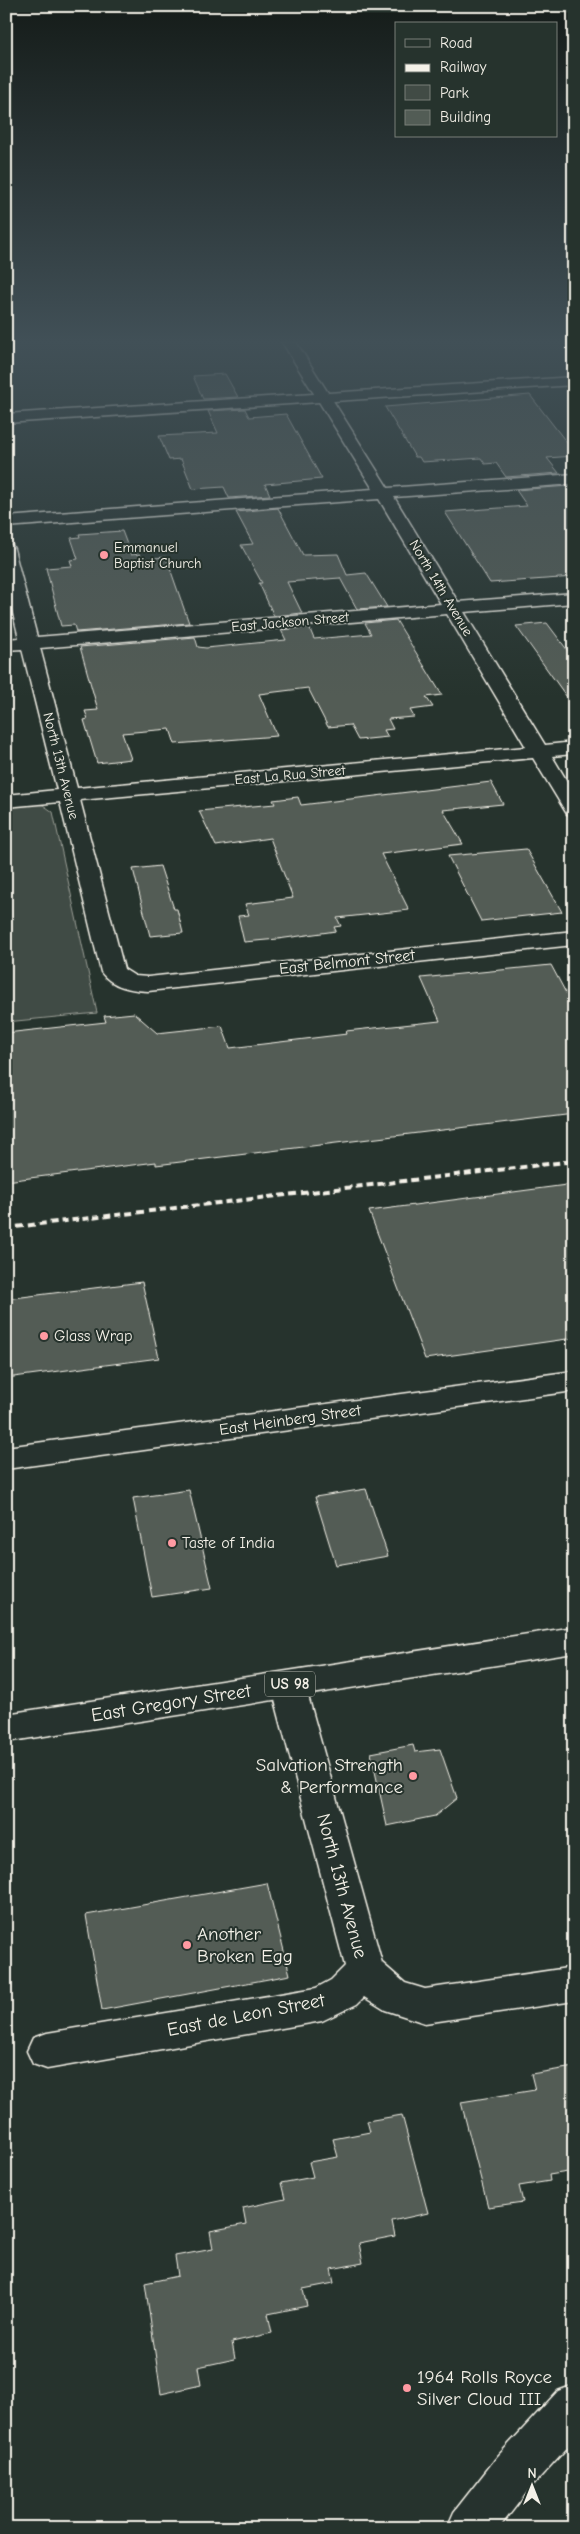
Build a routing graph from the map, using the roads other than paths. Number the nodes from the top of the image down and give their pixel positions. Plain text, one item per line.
1 (363, 460) edge
2 (574, 479) edge
3 (384, 494) junction
4 (6, 522) edge
5 (6, 549) edge
6 (574, 598) edge
7 (453, 608) junction
8 (31, 643) junction
9 (6, 645) edge
10 (574, 748) edge
11 (540, 751) junction
12 (68, 796) junction
13 (6, 801) edge
14 (574, 810) edge
15 (574, 938) edge
16 (121, 979) joint
17 (574, 1381) edge
18 (6, 1458) edge
19 (574, 1640) edge
20 (288, 1685) junction
21 (6, 1728) edge
22 (365, 1971) junction
23 (574, 1984) edge
24 (47, 2051) dead end
25 (574, 2407) edge
26 (470, 2528) edge

1 - 3 main road, North 14th Avenue
2 - 3 main road
3 - 4 main road
3 - 7 main road, North 14th Avenue
5 - 8 main road, North 13th Avenue
6 - 7 main road, East Jackson Street
7 - 8 main road, East Jackson Street
7 - 11 main road, North 14th Avenue
8 - 9 main road, East Jackson Street
8 - 12 main road, North 13th Avenue
10 - 11 main road, East La Rua Street
11 - 12 main road, East La Rua Street
11 - 14 main road, North 14th Avenue
12 - 13 main road, East La Rua Street
12 - 16 main road, North 13th Avenue
15 - 16 main road, East Belmont Street
17 - 18 main road, East Heinberg Street
19 - 20 main road, East Gregory Street / US 98
20 - 21 main road, East Gregory Street / US 98
20 - 22 main road, North 13th Avenue
22 - 23 main road
22 - 24 main road, East de Leon Street
25 - 26 main road

